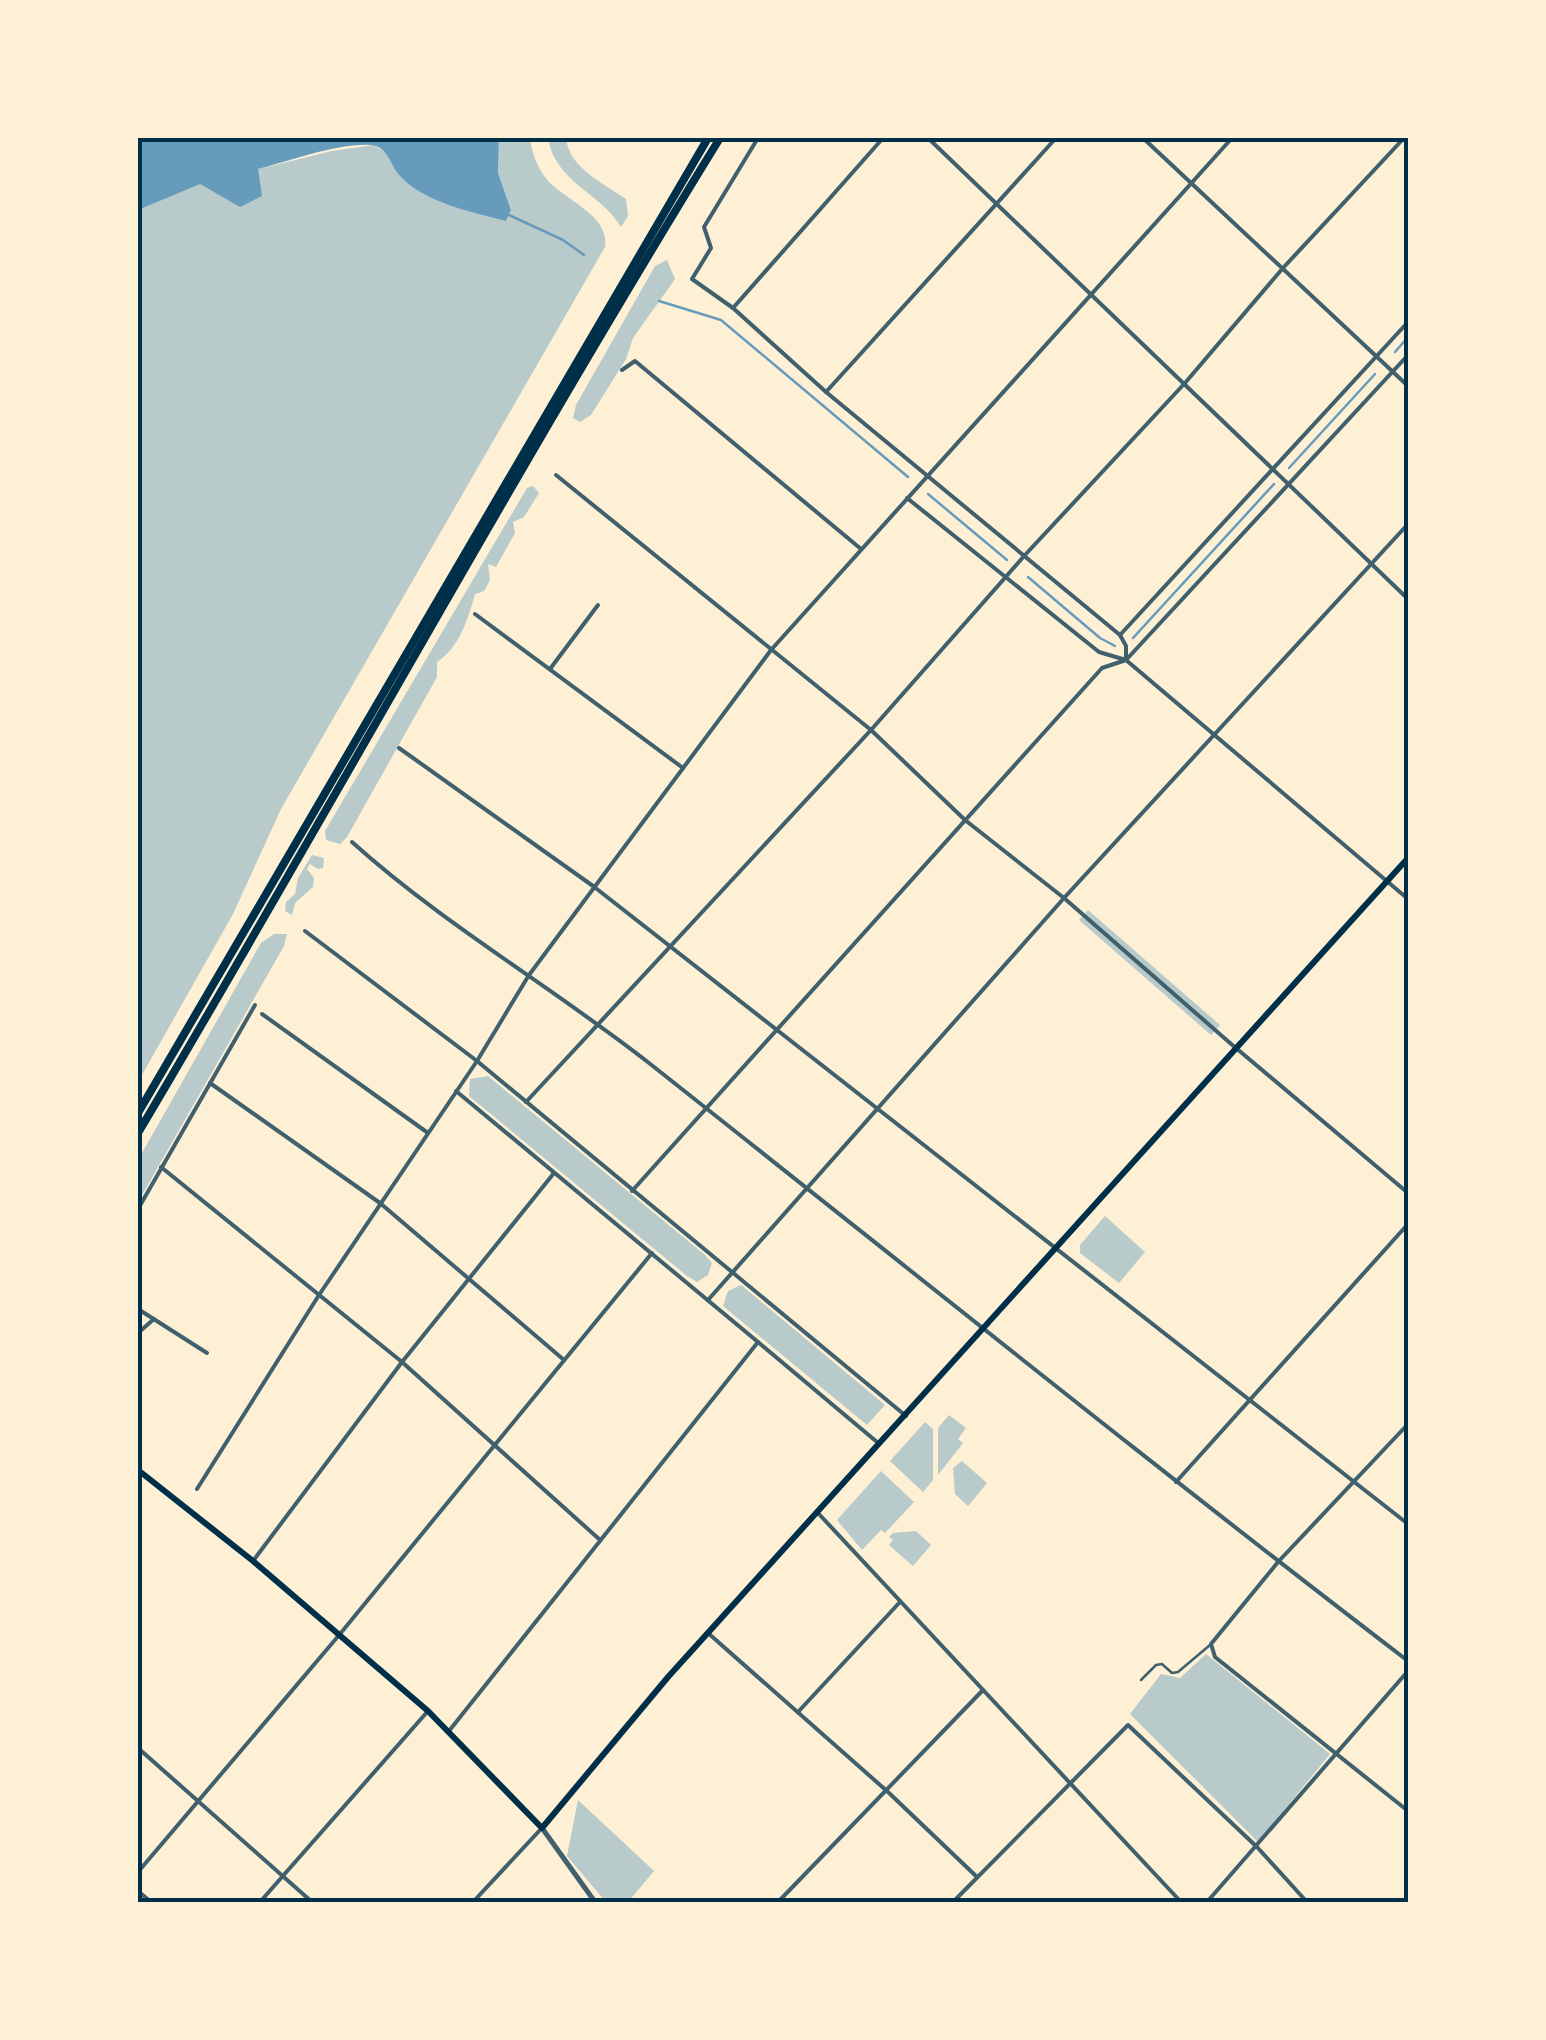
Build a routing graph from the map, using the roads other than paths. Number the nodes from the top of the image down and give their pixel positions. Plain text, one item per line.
1 (708, 138) edge
2 (720, 138) edge
3 (758, 138) edge
4 (883, 138) edge
5 (928, 138) edge
6 (1056, 138) edge
7 (1143, 138) edge
8 (1232, 138) edge
9 (1404, 138) edge
10 (1192, 182) junction
11 (996, 202) junction
12 (1282, 268) junction
13 (1092, 293) junction
14 (733, 308) junction
15 (1408, 322) edge
16 (1408, 354) edge
17 (1378, 355) junction
18 (622, 370) dead end
19 (1393, 372) junction
20 (1186, 384) junction
21 (1408, 386) edge
22 (826, 392) junction
23 (1276, 470) junction
24 (556, 475) dead end
25 (928, 476) junction
26 (1290, 483) junction
27 (908, 498) junction
28 (1408, 524) edge
29 (861, 549) junction
30 (1025, 555) junction
31 (1371, 564) junction
32 (1005, 577) junction
33 (1408, 600) edge
34 (598, 605) dead end
35 (475, 614) dead end
36 (1120, 635) junction
37 (771, 650) junction
38 (1126, 660) junction
39 (550, 670) junction
40 (871, 730) junction
41 (1215, 734) junction
42 (399, 748) dead end
43 (683, 768) junction
44 (965, 820) junction
45 (352, 842) dead end
46 (1408, 858) edge
47 (1387, 882) junction
48 (592, 886) junction
49 (1064, 898) junction
50 (1408, 899) edge
51 (304, 931) dead end
52 (669, 947) junction
53 (529, 975) junction
54 (254, 1005) dead end
55 (262, 1014) dead end
56 (598, 1023) junction
57 (778, 1032) junction
58 (1233, 1045) junction
59 (477, 1061) junction
60 (210, 1082) junction
61 (456, 1090) junction
62 (526, 1102) junction
63 (877, 1107) junction
64 (705, 1108) junction
65 (138, 1114) edge
66 (428, 1133) junction
67 (138, 1134) edge
68 (162, 1167) junction
69 (554, 1172) junction
70 (806, 1190) junction
71 (632, 1191) junction
72 (1408, 1193) edge
73 (380, 1203) junction
74 (138, 1209) edge
75 (1408, 1224) edge
76 (1056, 1246) junction
77 (652, 1253) junction
78 (733, 1273) junction
79 (469, 1278) junction
80 (320, 1295) junction
81 (708, 1300) junction
82 (138, 1309) edge
83 (154, 1319) junction
84 (982, 1329) junction
85 (138, 1333) edge
86 (758, 1342) junction
87 (207, 1354) dead end
88 (564, 1360) junction
89 (402, 1362) junction
90 (1250, 1400) junction
91 (906, 1416) junction
92 (1408, 1424) edge
93 (881, 1445) junction
94 (495, 1446) junction
95 (138, 1470) edge
96 (1176, 1482) junction
97 (1354, 1482) junction
98 (197, 1489) dead end
99 (818, 1513) junction
100 (1408, 1524) edge
101 (600, 1539) junction
102 (253, 1561) junction
103 (1278, 1562) junction
104 (900, 1602) junction
105 (708, 1632) junction
106 (340, 1634) junction
107 (1212, 1644) junction
108 (1408, 1661) edge
109 (1408, 1672) edge
110 (1142, 1680) dead end
111 (983, 1690) junction
112 (428, 1711) junction
113 (798, 1712) junction
114 (449, 1732) junction
115 (138, 1748) edge
116 (1335, 1752) junction
117 (1069, 1783) junction
118 (888, 1792) junction
119 (198, 1802) junction
120 (1408, 1811) edge
121 (542, 1828) junction
122 (1257, 1847) junction
123 (138, 1872) edge
124 (978, 1877) junction
125 (284, 1878) junction
126 (138, 1891) edge
127 (151, 1902) edge
128 (260, 1902) edge
129 (312, 1902) edge
130 (473, 1902) edge
131 (595, 1902) edge
132 (778, 1902) edge
133 (953, 1902) edge
134 (1181, 1902) edge
135 (1206, 1902) edge
136 (1307, 1902) edge

1 - 65 main road
2 - 67 main road
3 - 14 street
4 - 14 street
5 - 11 street
6 - 11 street
7 - 10 street
8 - 10 street
9 - 12 street
10 - 12 street
10 - 13 street
11 - 13 street
11 - 22 street
12 - 17 street
12 - 20 street
13 - 20 street
13 - 25 street
14 - 22 street
15 - 17 street
16 - 19 street
17 - 19 street
17 - 23 street
18 - 29 street
19 - 21 street
19 - 26 street
20 - 23 street
20 - 30 street
22 - 25 street
23 - 26 street
23 - 36 street
24 - 37 street
25 - 27 street
25 - 30 street
26 - 31 street
26 - 38 street
27 - 29 street
27 - 32 street
28 - 31 street
29 - 37 street
30 - 32 street
30 - 36 street
31 - 33 street
31 - 41 street
32 - 38 street
32 - 40 street
34 - 39 street
35 - 39 street
36 - 38 street
37 - 40 street
37 - 43 street
38 - 41 street
38 - 44 street
39 - 43 street
40 - 44 street
40 - 52 street
41 - 47 street
41 - 49 street
42 - 48 street
43 - 48 street
44 - 49 street
44 - 57 street
45 - 53 street
46 - 47 main road
47 - 50 street
47 - 58 main road
48 - 52 street
48 - 53 street
49 - 58 street
49 - 63 street
51 - 59 street
52 - 56 street
52 - 57 street
53 - 56 street
53 - 59 street
54 - 60 street
55 - 66 street
56 - 62 street
56 - 64 street
57 - 63 street
57 - 64 street
58 - 72 street
58 - 76 main road
59 - 61 street
59 - 62 street
60 - 68 street
60 - 73 street
61 - 66 street
61 - 69 street
62 - 71 street
63 - 70 street
63 - 76 street
64 - 70 street
64 - 71 street
66 - 73 street
68 - 74 street
68 - 80 street
69 - 77 street
69 - 79 street
70 - 78 street
70 - 84 street
71 - 78 street
73 - 79 street
73 - 80 street
75 - 90 street
76 - 84 main road
76 - 90 street
77 - 81 street
77 - 88 street
78 - 81 street
78 - 91 street
79 - 88 street
79 - 89 street
80 - 89 street
80 - 98 street
81 - 86 street
82 - 83 street
83 - 85 street
83 - 87 street
84 - 91 main road
84 - 96 street
86 - 93 street
86 - 101 street
88 - 94 street
89 - 94 street
89 - 102 street
90 - 96 street
90 - 97 street
91 - 93 main road
92 - 97 street
93 - 99 main road
94 - 101 street
94 - 106 street
95 - 102 main road
96 - 103 street
97 - 100 street
97 - 103 street
99 - 104 street
99 - 105 main road
101 - 114 street
102 - 106 main road
103 - 107 street
103 - 108 street
104 - 111 street
104 - 113 street
105 - 113 street
105 - 121 main road
106 - 112 main road
106 - 119 street
107 - 110 lane
107 - 116 street
109 - 116 street
111 - 117 street
111 - 118 street
112 - 114 main road
112 - 125 street
113 - 118 street
114 - 121 main road
115 - 119 street
116 - 120 street
116 - 122 street
117 - 122 street
117 - 124 street
117 - 134 street
118 - 124 street
118 - 132 street
119 - 123 street
119 - 125 street
121 - 130 street
121 - 131 street
122 - 135 street
122 - 136 street
124 - 133 street
125 - 128 street
125 - 129 street
126 - 127 street

